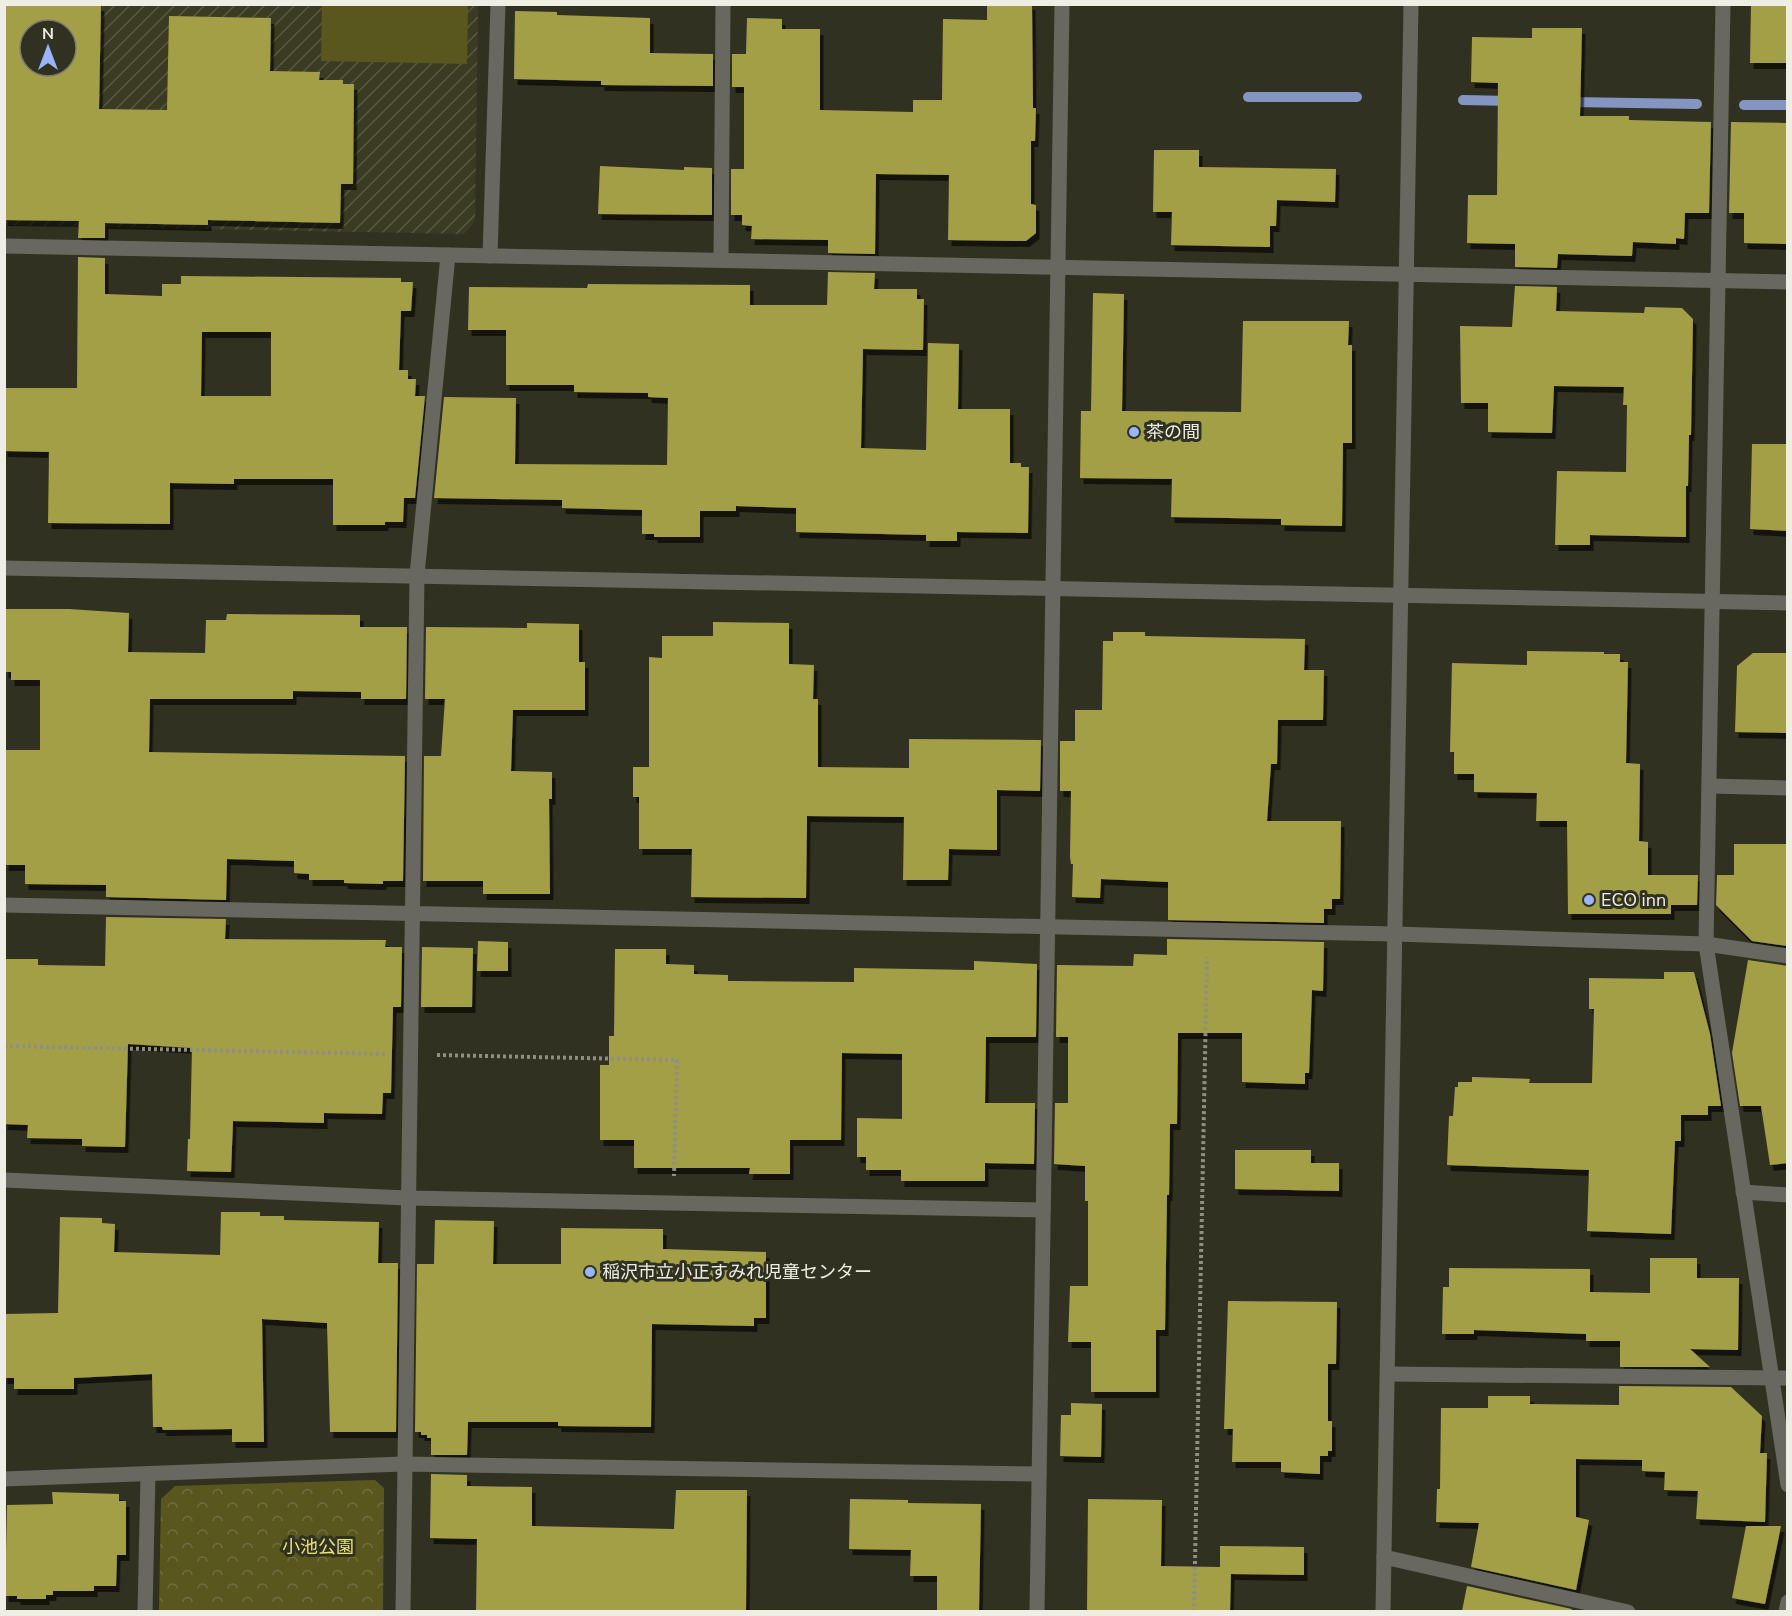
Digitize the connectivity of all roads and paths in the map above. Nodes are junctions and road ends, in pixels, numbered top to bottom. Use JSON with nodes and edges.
{"nodes":[{"id":1,"x":498,"y":4,"type":"edge"},
{"id":2,"x":723,"y":4,"type":"edge"},
{"id":3,"x":1062,"y":4,"type":"edge"},
{"id":4,"x":1411,"y":4,"type":"edge"},
{"id":5,"x":1723,"y":4,"type":"edge"},
{"id":6,"x":4,"y":246,"type":"edge"},
{"id":7,"x":448,"y":255,"type":"junction"},
{"id":8,"x":490,"y":256,"type":"junction"},
{"id":9,"x":721,"y":260,"type":"junction"},
{"id":10,"x":1058,"y":267,"type":"junction"},
{"id":11,"x":1406,"y":274,"type":"junction"},
{"id":12,"x":1718,"y":282,"type":"junction"},
{"id":13,"x":1788,"y":282,"type":"edge"},
{"id":14,"x":4,"y":568,"type":"edge"},
{"id":15,"x":417,"y":575,"type":"junction"},
{"id":16,"x":1053,"y":588,"type":"junction"},
{"id":17,"x":1401,"y":595,"type":"junction"},
{"id":18,"x":1712,"y":601,"type":"junction"},
{"id":19,"x":1788,"y":603,"type":"edge"},
{"id":20,"x":1709,"y":786,"type":"junction"},
{"id":21,"x":1788,"y":788,"type":"edge"},
{"id":22,"x":4,"y":905,"type":"edge"},
{"id":23,"x":412,"y":914,"type":"junction"},
{"id":24,"x":1048,"y":926,"type":"junction"},
{"id":25,"x":1208,"y":930,"type":"junction"},
{"id":26,"x":1395,"y":934,"type":"junction"},
{"id":27,"x":1706,"y":944,"type":"junction"},
{"id":28,"x":1788,"y":956,"type":"edge"},
{"id":29,"x":4,"y":1180,"type":"edge"},
{"id":30,"x":1743,"y":1192,"type":"junction"},
{"id":31,"x":1788,"y":1195,"type":"edge"},
{"id":32,"x":407,"y":1198,"type":"junction"},
{"id":33,"x":1043,"y":1210,"type":"junction"},
{"id":34,"x":1388,"y":1374,"type":"junction"},
{"id":35,"x":1770,"y":1377,"type":"junction"},
{"id":36,"x":1788,"y":1378,"type":"edge"},
{"id":37,"x":403,"y":1464,"type":"junction"},
{"id":38,"x":148,"y":1474,"type":"junction"},
{"id":39,"x":1039,"y":1474,"type":"junction"},
{"id":40,"x":1787,"y":1475,"type":"edge"},
{"id":41,"x":4,"y":1479,"type":"edge"},
{"id":42,"x":1384,"y":1557,"type":"junction"},
{"id":43,"x":1788,"y":1602,"type":"edge"},
{"id":44,"x":144,"y":1611,"type":"edge"},
{"id":45,"x":403,"y":1611,"type":"edge"},
{"id":46,"x":1037,"y":1611,"type":"edge"},
{"id":47,"x":1194,"y":1611,"type":"edge"},
{"id":48,"x":1383,"y":1611,"type":"edge"},
{"id":49,"x":1628,"y":1611,"type":"edge"},
{"id":50,"x":1786,"y":1611,"type":"edge"}],
"edges":[{"from":1,"to":8,"type":"street"},
{"from":2,"to":9,"type":"street"},
{"from":3,"to":10,"type":"street"},
{"from":4,"to":11,"type":"street"},
{"from":5,"to":12,"type":"street"},
{"from":6,"to":7,"type":"street"},
{"from":7,"to":8,"type":"street"},
{"from":7,"to":15,"type":"street"},
{"from":8,"to":9,"type":"street"},
{"from":9,"to":10,"type":"street"},
{"from":10,"to":11,"type":"street"},
{"from":10,"to":16,"type":"street"},
{"from":11,"to":12,"type":"street"},
{"from":11,"to":17,"type":"street"},
{"from":12,"to":13,"type":"street"},
{"from":12,"to":18,"type":"street"},
{"from":14,"to":15,"type":"street"},
{"from":15,"to":16,"type":"street"},
{"from":15,"to":23,"type":"street"},
{"from":16,"to":17,"type":"street"},
{"from":16,"to":24,"type":"street"},
{"from":17,"to":18,"type":"street"},
{"from":17,"to":26,"type":"street"},
{"from":18,"to":19,"type":"street"},
{"from":18,"to":20,"type":"street"},
{"from":20,"to":21,"type":"street"},
{"from":20,"to":27,"type":"street"},
{"from":22,"to":23,"type":"street"},
{"from":23,"to":24,"type":"street"},
{"from":23,"to":32,"type":"street"},
{"from":24,"to":25,"type":"street"},
{"from":24,"to":33,"type":"street"},
{"from":25,"to":26,"type":"street"},
{"from":25,"to":47,"type":"path"},
{"from":26,"to":27,"type":"street"},
{"from":26,"to":34,"type":"street"},
{"from":27,"to":28,"type":"street"},
{"from":27,"to":30,"type":"street"},
{"from":29,"to":32,"type":"street"},
{"from":30,"to":31,"type":"street"},
{"from":30,"to":35,"type":"street"},
{"from":32,"to":33,"type":"street"},
{"from":32,"to":37,"type":"street"},
{"from":33,"to":39,"type":"street"},
{"from":34,"to":35,"type":"street"},
{"from":34,"to":42,"type":"street"},
{"from":35,"to":36,"type":"street"},
{"from":35,"to":40,"type":"street"},
{"from":37,"to":38,"type":"street"},
{"from":37,"to":39,"type":"street"},
{"from":37,"to":45,"type":"street"},
{"from":38,"to":41,"type":"street"},
{"from":38,"to":44,"type":"street"},
{"from":39,"to":46,"type":"street"},
{"from":42,"to":48,"type":"street"},
{"from":42,"to":49,"type":"street"},
{"from":43,"to":50,"type":"street"}]}
